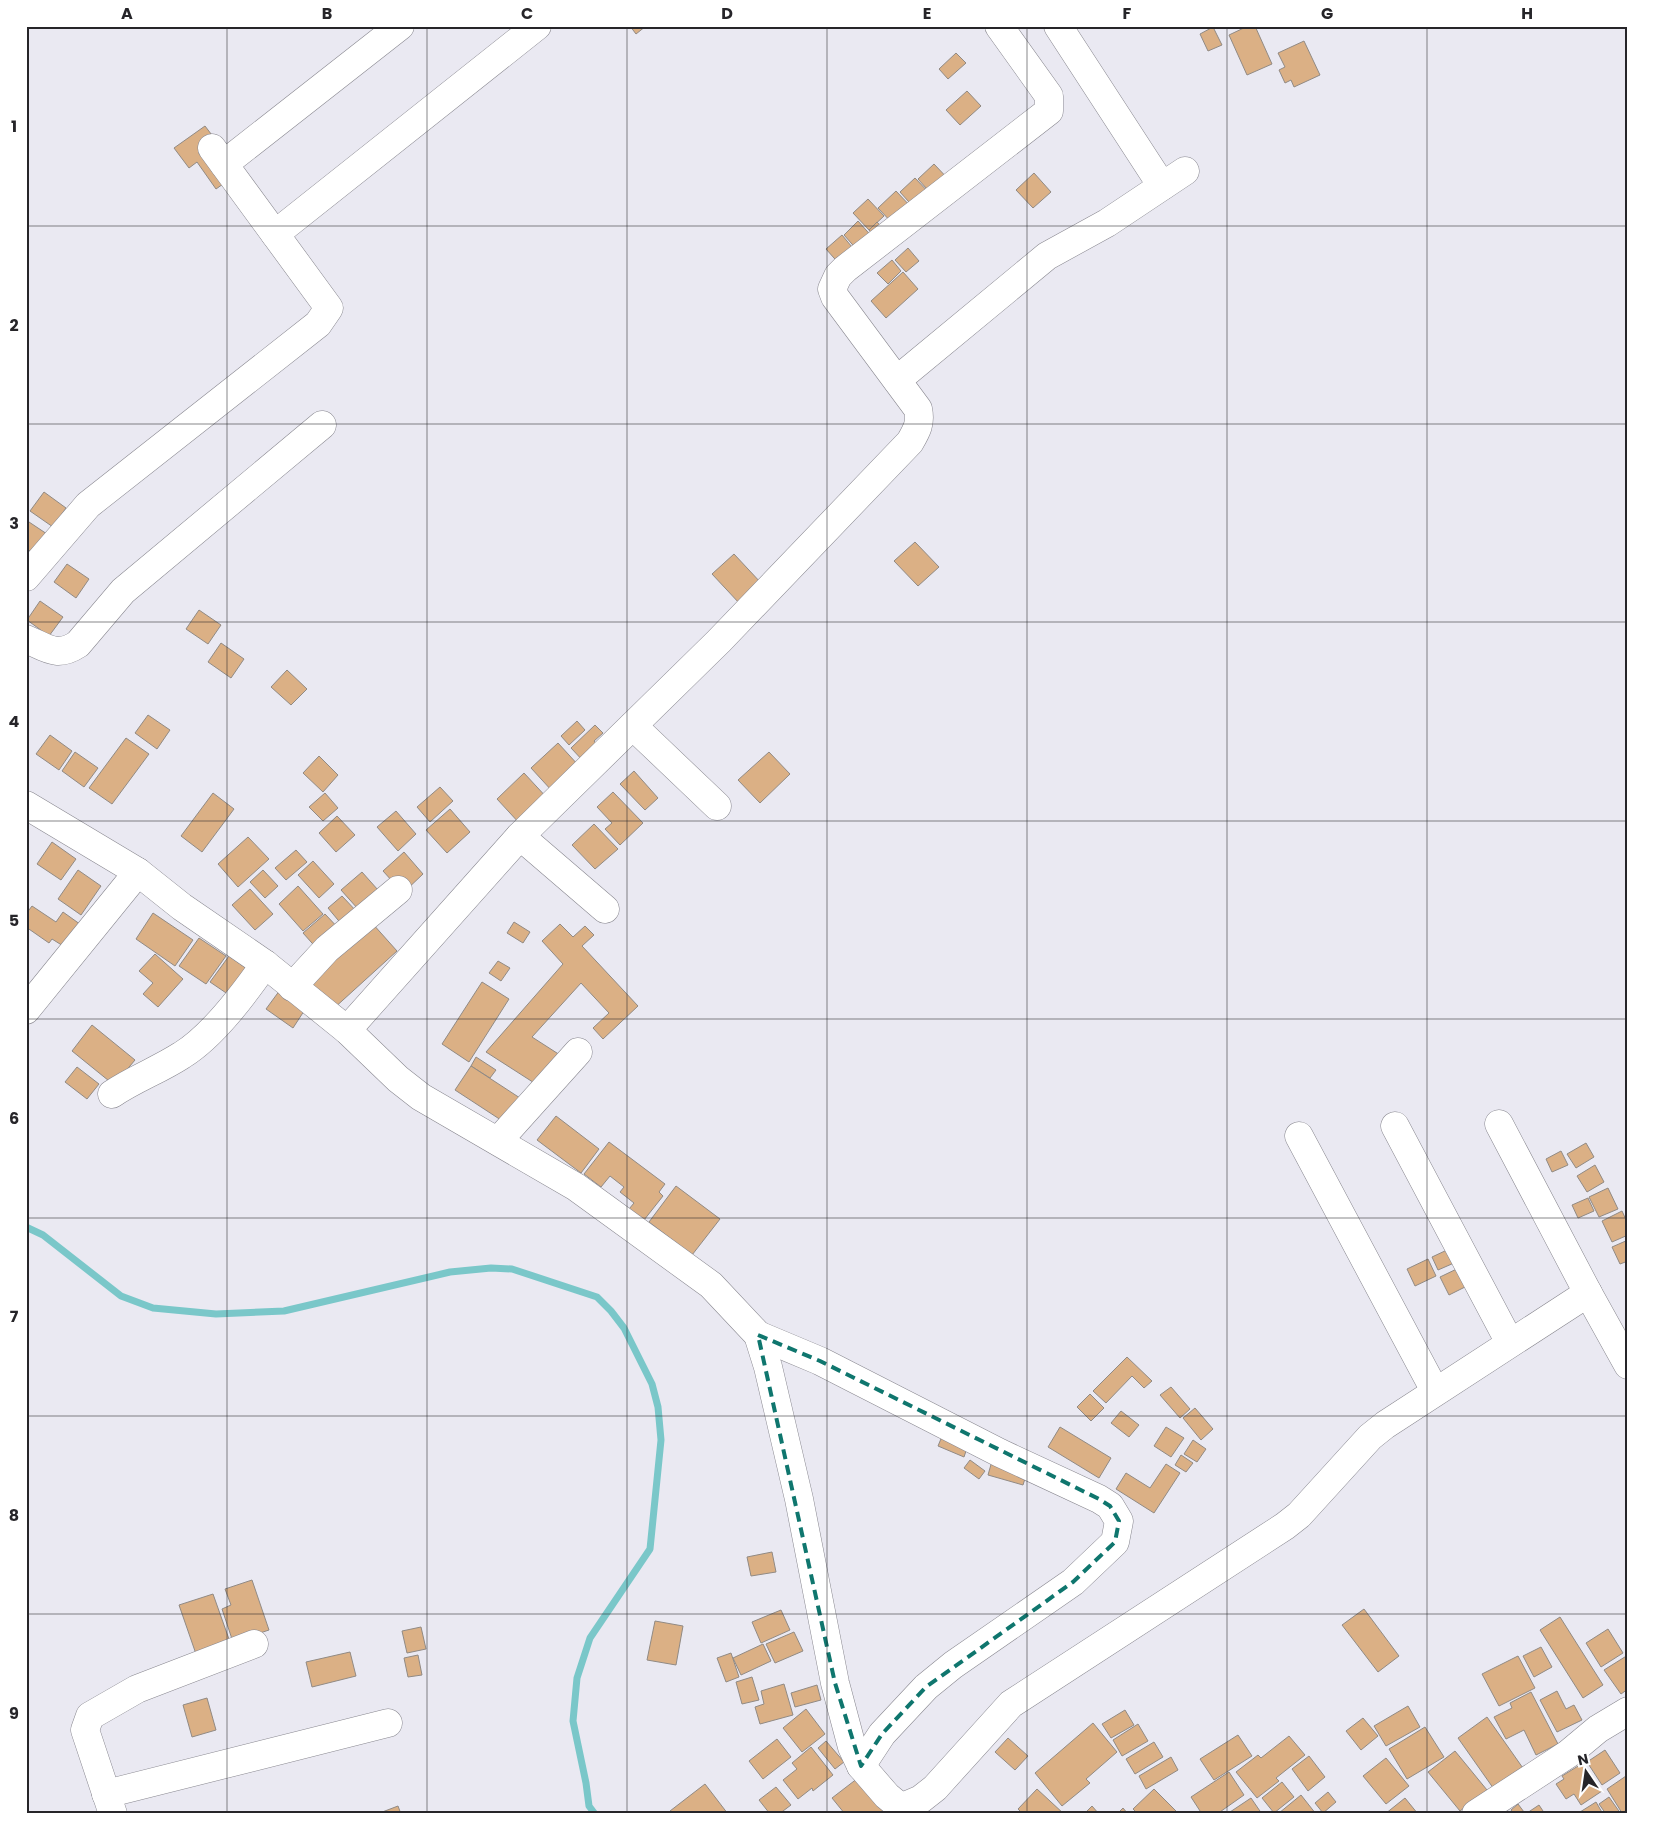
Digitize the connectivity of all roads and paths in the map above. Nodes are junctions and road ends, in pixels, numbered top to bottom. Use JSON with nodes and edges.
{"nodes":[{"id":1,"x":400,"y":26,"type":"edge"},
{"id":2,"x":537,"y":26,"type":"edge"},
{"id":3,"x":1000,"y":26,"type":"edge"},
{"id":4,"x":1058,"y":26,"type":"edge"},
{"id":5,"x":1185,"y":170,"type":"dead end"},
{"id":6,"x":1162,"y":186,"type":"junction"},
{"id":7,"x":275,"y":234,"type":"junction"},
{"id":8,"x":896,"y":380,"type":"junction"},
{"id":9,"x":322,"y":425,"type":"dead end"},
{"id":10,"x":26,"y":577,"type":"edge"},
{"id":11,"x":26,"y":639,"type":"edge"},
{"id":12,"x":633,"y":726,"type":"junction"},
{"id":13,"x":26,"y":805,"type":"edge"},
{"id":14,"x":717,"y":806,"type":"dead end"},
{"id":15,"x":520,"y":836,"type":"junction"},
{"id":16,"x":138,"y":872,"type":"junction"},
{"id":17,"x":398,"y":890,"type":"dead end"},
{"id":18,"x":605,"y":909,"type":"dead end"},
{"id":19,"x":265,"y":964,"type":"junction"},
{"id":20,"x":35,"y":981,"type":"edge"},
{"id":21,"x":292,"y":987,"type":"junction"},
{"id":22,"x":26,"y":1010,"type":"edge"},
{"id":23,"x":347,"y":1030,"type":"junction"},
{"id":24,"x":578,"y":1052,"type":"dead end"},
{"id":25,"x":112,"y":1094,"type":"dead end"},
{"id":26,"x":1499,"y":1124,"type":"dead end"},
{"id":27,"x":1395,"y":1126,"type":"dead end"},
{"id":28,"x":1299,"y":1136,"type":"dead end"},
{"id":29,"x":498,"y":1142,"type":"junction"},
{"id":30,"x":1588,"y":1293,"type":"junction"},
{"id":31,"x":758,"y":1335,"type":"junction"},
{"id":32,"x":1510,"y":1342,"type":"junction"},
{"id":33,"x":1628,"y":1365,"type":"edge"},
{"id":34,"x":1435,"y":1391,"type":"junction"},
{"id":35,"x":254,"y":1644,"type":"dead end"},
{"id":36,"x":1628,"y":1711,"type":"edge"},
{"id":37,"x":388,"y":1723,"type":"dead end"},
{"id":38,"x":861,"y":1766,"type":"junction"},
{"id":39,"x":110,"y":1804,"type":"edge"},
{"id":40,"x":906,"y":1812,"type":"edge"},
{"id":41,"x":1476,"y":1814,"type":"edge"}],
"edges":[{"from":1,"to":7,"type":"street"},
{"from":2,"to":7,"type":"street"},
{"from":3,"to":8,"type":"street"},
{"from":4,"to":6,"type":"street"},
{"from":5,"to":6,"type":"street"},
{"from":6,"to":8,"type":"street"},
{"from":7,"to":10,"type":"street"},
{"from":8,"to":12,"type":"street"},
{"from":9,"to":11,"type":"street"},
{"from":12,"to":14,"type":"street"},
{"from":12,"to":15,"type":"street"},
{"from":13,"to":16,"type":"street"},
{"from":15,"to":18,"type":"street"},
{"from":15,"to":23,"type":"street"},
{"from":16,"to":19,"type":"street"},
{"from":16,"to":20,"type":"street"},
{"from":17,"to":21,"type":"street"},
{"from":19,"to":21,"type":"street"},
{"from":19,"to":25,"type":"street"},
{"from":20,"to":22,"type":"street"},
{"from":21,"to":23,"type":"street"},
{"from":23,"to":29,"type":"street"},
{"from":24,"to":29,"type":"street"},
{"from":26,"to":30,"type":"street"},
{"from":27,"to":32,"type":"street"},
{"from":28,"to":34,"type":"street"},
{"from":29,"to":31,"type":"street"},
{"from":30,"to":32,"type":"street"},
{"from":30,"to":33,"type":"street"},
{"from":31,"to":38,"type":"street"},
{"from":31,"to":38,"type":"street"},
{"from":32,"to":34,"type":"street"},
{"from":34,"to":40,"type":"street"},
{"from":35,"to":39,"type":"street"},
{"from":36,"to":41,"type":"street"},
{"from":37,"to":39,"type":"street"},
{"from":38,"to":40,"type":"street"}]}
